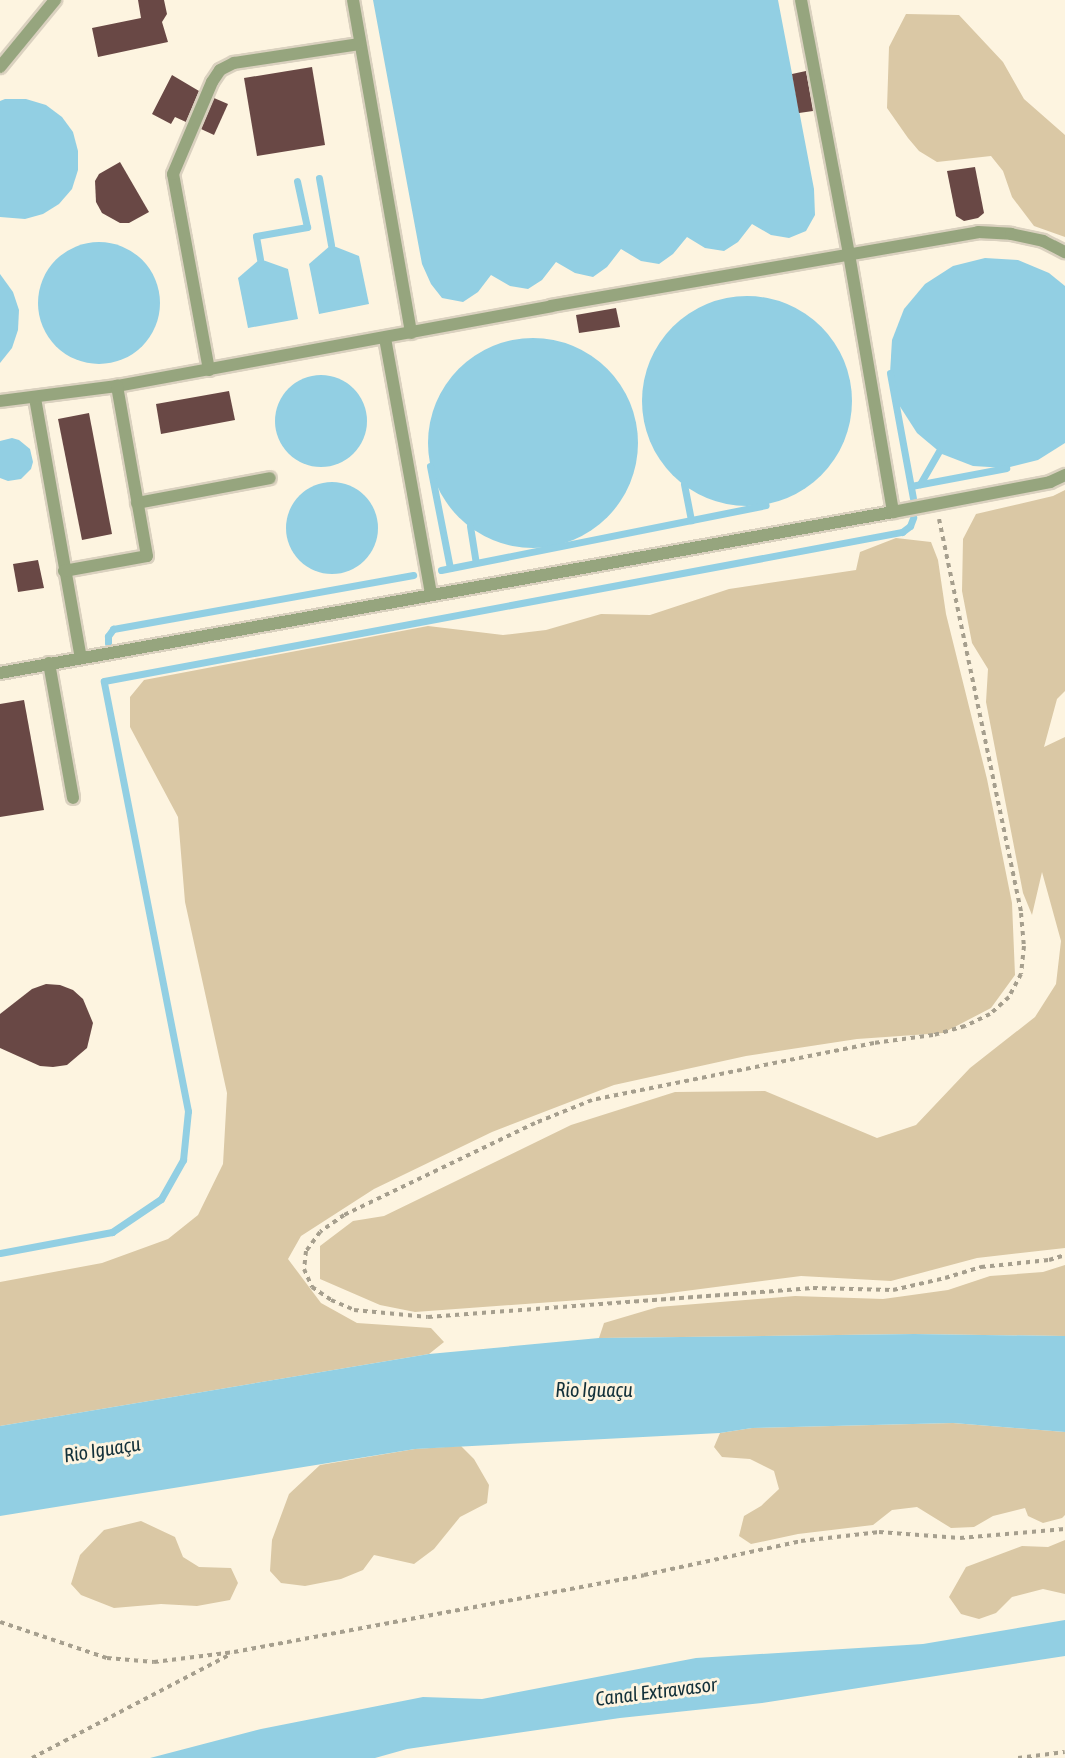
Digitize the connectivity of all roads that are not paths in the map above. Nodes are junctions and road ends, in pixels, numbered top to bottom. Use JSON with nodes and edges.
{"nodes":[{"id":1,"x":55,"y":0,"type":"edge"},
{"id":2,"x":353,"y":0,"type":"edge"},
{"id":3,"x":801,"y":0,"type":"edge"},
{"id":4,"x":359,"y":44,"type":"junction"},
{"id":5,"x":0,"y":67,"type":"edge"},
{"id":6,"x":1065,"y":252,"type":"edge"},
{"id":7,"x":849,"y":255,"type":"junction"},
{"id":8,"x":411,"y":333,"type":"junction"},
{"id":9,"x":385,"y":338,"type":"junction"},
{"id":10,"x":209,"y":370,"type":"junction"},
{"id":11,"x":117,"y":386,"type":"junction"},
{"id":12,"x":35,"y":398,"type":"junction"},
{"id":13,"x":0,"y":401,"type":"edge"},
{"id":14,"x":1065,"y":475,"type":"edge"},
{"id":15,"x":270,"y":478,"type":"dead end"},
{"id":16,"x":137,"y":503,"type":"junction"},
{"id":17,"x":893,"y":512,"type":"junction"},
{"id":18,"x":64,"y":571,"type":"junction"},
{"id":19,"x":431,"y":594,"type":"junction"},
{"id":20,"x":81,"y":658,"type":"junction"},
{"id":21,"x":49,"y":663,"type":"junction"},
{"id":22,"x":0,"y":673,"type":"edge"},
{"id":23,"x":73,"y":798,"type":"dead end"}],
"edges":[{"from":1,"to":5,"type":"lane"},
{"from":2,"to":4,"type":"lane"},
{"from":3,"to":7,"type":"lane"},
{"from":4,"to":8,"type":"lane"},
{"from":4,"to":10,"type":"lane"},
{"from":6,"to":7,"type":"lane"},
{"from":7,"to":8,"type":"lane"},
{"from":7,"to":17,"type":"lane"},
{"from":8,"to":9,"type":"lane"},
{"from":9,"to":10,"type":"lane"},
{"from":9,"to":19,"type":"lane"},
{"from":10,"to":11,"type":"lane"},
{"from":11,"to":12,"type":"lane"},
{"from":11,"to":16,"type":"lane"},
{"from":12,"to":13,"type":"lane"},
{"from":12,"to":18,"type":"lane"},
{"from":14,"to":17,"type":"lane"},
{"from":15,"to":16,"type":"lane"},
{"from":16,"to":18,"type":"lane"},
{"from":17,"to":19,"type":"lane"},
{"from":18,"to":20,"type":"lane"},
{"from":19,"to":20,"type":"lane"},
{"from":20,"to":21,"type":"lane"},
{"from":21,"to":22,"type":"lane"},
{"from":21,"to":23,"type":"lane"}]}
